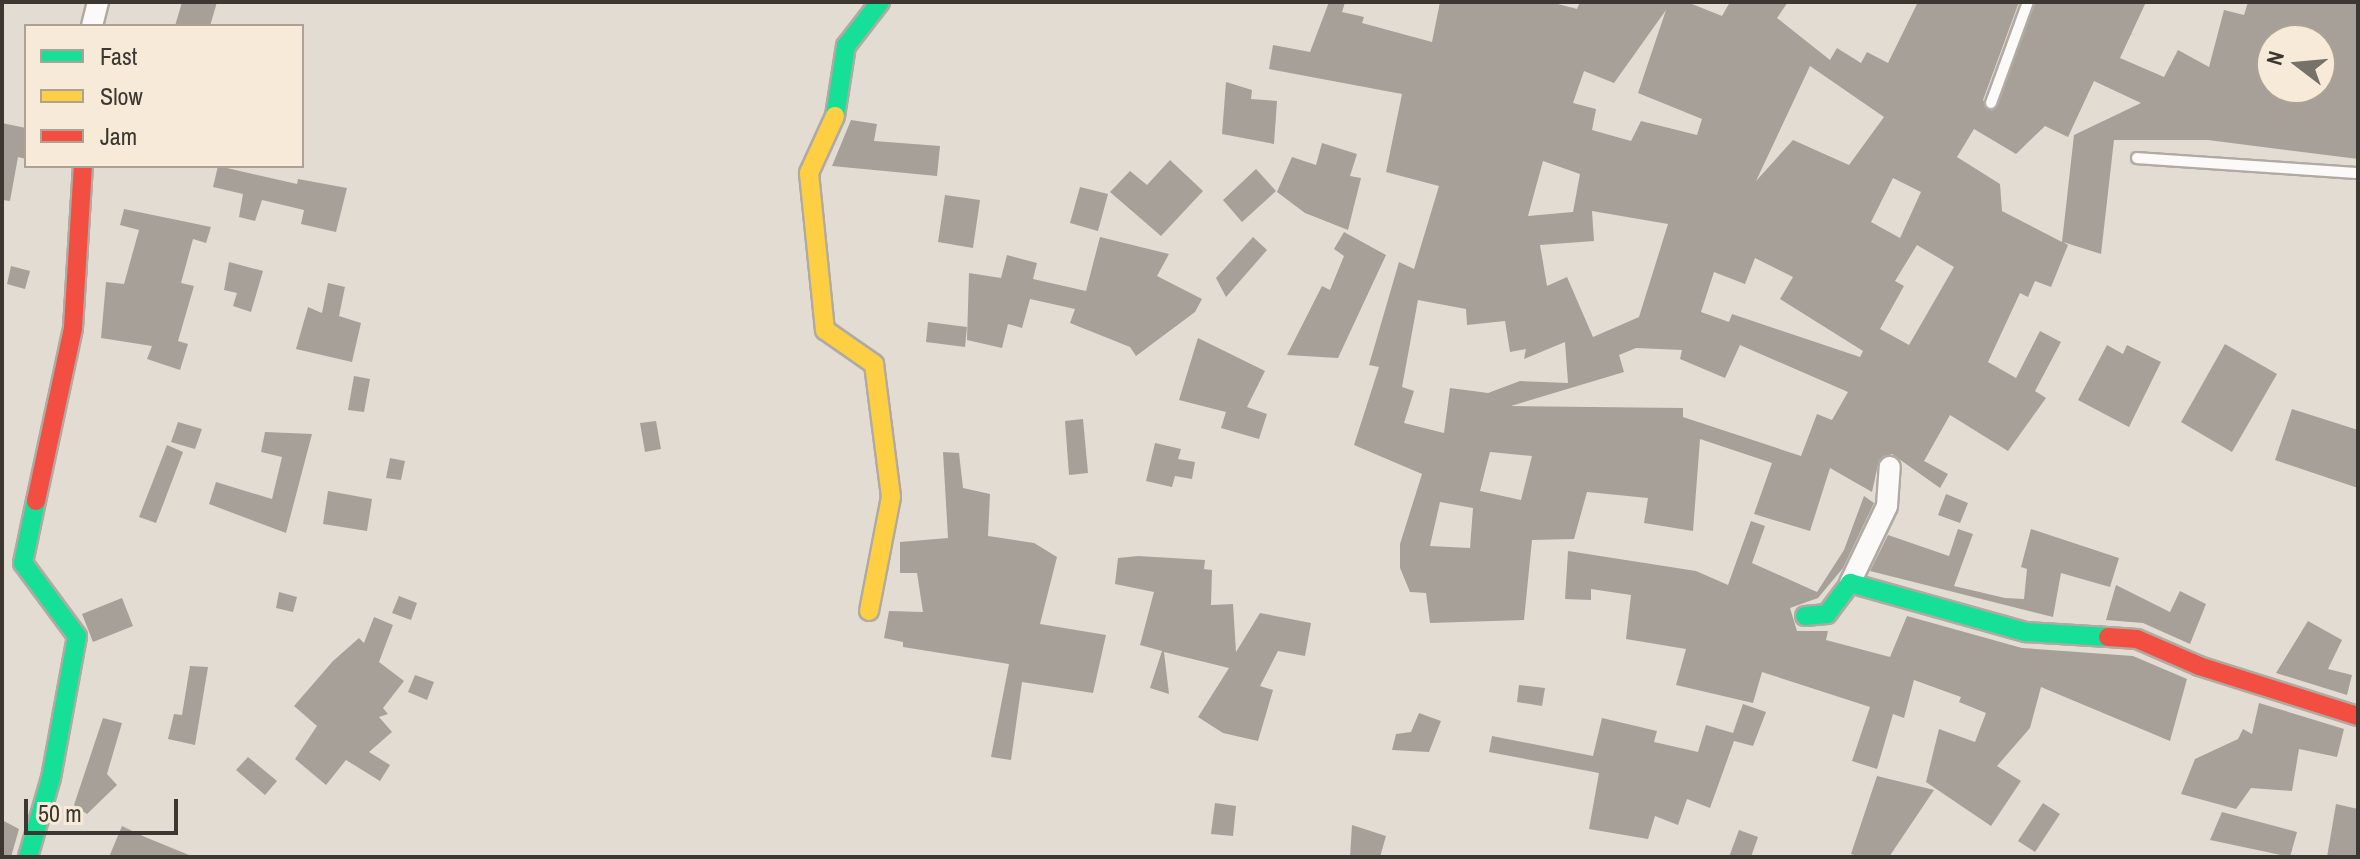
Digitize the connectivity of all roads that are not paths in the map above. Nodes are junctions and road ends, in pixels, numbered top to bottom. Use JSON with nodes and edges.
{"nodes":[{"id":1,"x":98,"y":2,"type":"edge"},
{"id":2,"x":880,"y":2,"type":"edge"},
{"id":3,"x":2028,"y":2,"type":"edge"},
{"id":4,"x":92,"y":24,"type":"edge"},
{"id":5,"x":1991,"y":103,"type":"dead end"},
{"id":6,"x":2137,"y":158,"type":"dead end"},
{"id":7,"x":83,"y":168,"type":"edge"},
{"id":8,"x":2358,"y":173,"type":"edge"},
{"id":9,"x":1890,"y":467,"type":"dead end"},
{"id":10,"x":1850,"y":583,"type":"junction"},
{"id":11,"x":869,"y":611,"type":"dead end"},
{"id":12,"x":1805,"y":616,"type":"dead end"},
{"id":13,"x":2358,"y":716,"type":"edge"},
{"id":14,"x":28,"y":857,"type":"edge"}],
"edges":[{"from":1,"to":4,"type":"street"},
{"from":2,"to":11,"type":"street"},
{"from":3,"to":5,"type":"lane"},
{"from":6,"to":8,"type":"lane"},
{"from":7,"to":14,"type":"street"},
{"from":9,"to":10,"type":"street"},
{"from":10,"to":12,"type":"street"},
{"from":10,"to":13,"type":"street"}]}
